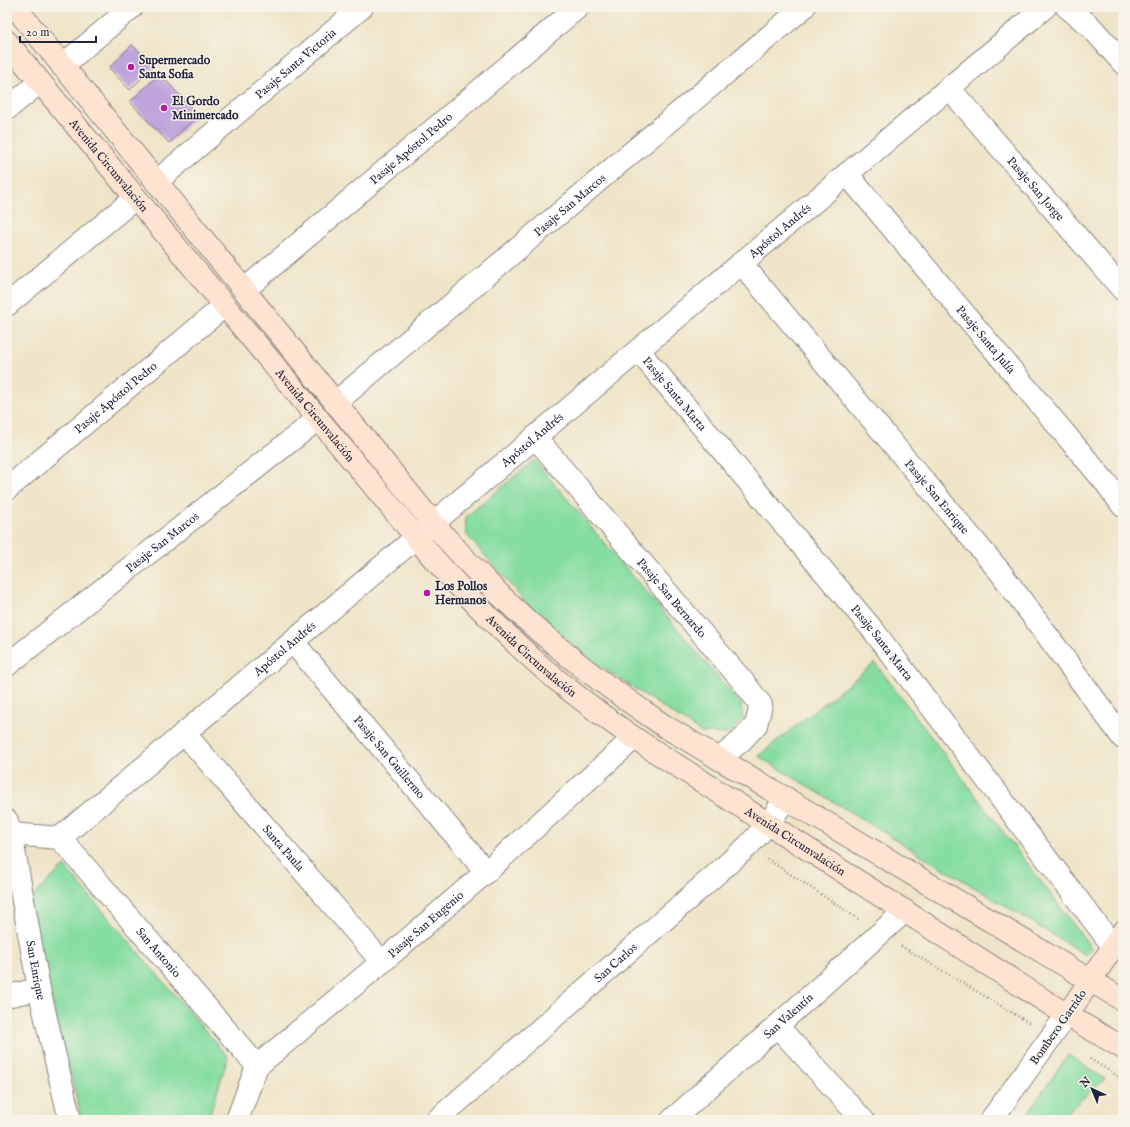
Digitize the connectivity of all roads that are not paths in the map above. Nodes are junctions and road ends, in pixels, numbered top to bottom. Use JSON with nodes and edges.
{"nodes":[{"id":1,"x":15,"y":7,"type":"edge"},
{"id":2,"x":132,"y":7,"type":"edge"},
{"id":3,"x":362,"y":7,"type":"edge"},
{"id":4,"x":578,"y":7,"type":"edge"},
{"id":5,"x":804,"y":7,"type":"edge"},
{"id":6,"x":1044,"y":7,"type":"edge"},
{"id":7,"x":1067,"y":7,"type":"edge"},
{"id":8,"x":7,"y":42,"type":"edge"},
{"id":9,"x":1123,"y":63,"type":"edge"},
{"id":10,"x":62,"y":66,"type":"junction"},
{"id":11,"x":40,"y":82,"type":"junction"},
{"id":12,"x":949,"y":88,"type":"junction"},
{"id":13,"x":7,"y":109,"type":"edge"},
{"id":14,"x":847,"y":174,"type":"junction"},
{"id":15,"x":156,"y":182,"type":"junction"},
{"id":16,"x":135,"y":198,"type":"junction"},
{"id":17,"x":741,"y":263,"type":"junction"},
{"id":18,"x":244,"y":290,"type":"junction"},
{"id":19,"x":1123,"y":290,"type":"edge"},
{"id":20,"x":7,"y":305,"type":"edge"},
{"id":21,"x":224,"y":306,"type":"junction"},
{"id":22,"x":638,"y":350,"type":"junction"},
{"id":23,"x":335,"y":403,"type":"junction"},
{"id":24,"x":318,"y":419,"type":"junction"},
{"id":25,"x":535,"y":437,"type":"junction"},
{"id":26,"x":7,"y":489,"type":"edge"},
{"id":27,"x":1123,"y":506,"type":"edge"},
{"id":28,"x":433,"y":523,"type":"junction"},
{"id":29,"x":416,"y":538,"type":"junction"},
{"id":30,"x":293,"y":642,"type":"junction"},
{"id":31,"x":7,"y":665,"type":"edge"},
{"id":32,"x":184,"y":733,"type":"junction"},
{"id":33,"x":634,"y":738,"type":"junction"},
{"id":34,"x":1123,"y":738,"type":"edge"},
{"id":35,"x":719,"y":759,"type":"junction"},
{"id":36,"x":786,"y":798,"type":"junction"},
{"id":37,"x":769,"y":823,"type":"junction"},
{"id":38,"x":8,"y":830,"type":"edge"},
{"id":39,"x":60,"y":838,"type":"junction"},
{"id":40,"x":486,"y":872,"type":"junction"},
{"id":41,"x":905,"y":911,"type":"junction"},
{"id":42,"x":1118,"y":939,"type":"edge"},
{"id":43,"x":382,"y":962,"type":"junction"},
{"id":44,"x":1091,"y":979,"type":"junction"},
{"id":45,"x":39,"y":989,"type":"junction"},
{"id":46,"x":7,"y":996,"type":"edge"},
{"id":47,"x":1123,"y":1000,"type":"edge"},
{"id":48,"x":1067,"y":1014,"type":"junction"},
{"id":49,"x":777,"y":1026,"type":"junction"},
{"id":50,"x":1123,"y":1048,"type":"edge"},
{"id":51,"x":257,"y":1066,"type":"junction"},
{"id":52,"x":70,"y":1120,"type":"edge"},
{"id":53,"x":237,"y":1120,"type":"edge"},
{"id":54,"x":437,"y":1120,"type":"edge"},
{"id":55,"x":672,"y":1120,"type":"edge"},
{"id":56,"x":863,"y":1120,"type":"edge"},
{"id":57,"x":991,"y":1120,"type":"edge"}],
"edges":[{"from":1,"to":10,"type":"street","name":"Avenida Circunvalación"},
{"from":2,"to":10,"type":"street"},
{"from":3,"to":15,"type":"street","name":"Pasaje Santa Victoria"},
{"from":4,"to":18,"type":"street","name":"Pasaje Apóstol Pedro"},
{"from":5,"to":23,"type":"street","name":"Pasaje San Marcos"},
{"from":6,"to":12,"type":"street","name":"Apóstol Andrés"},
{"from":7,"to":9,"type":"street"},
{"from":8,"to":11,"type":"street","name":"Avenida Circunvalación"},
{"from":10,"to":15,"type":"street","name":"Avenida Circunvalación"},
{"from":11,"to":13,"type":"street"},
{"from":11,"to":16,"type":"street","name":"Avenida Circunvalación"},
{"from":12,"to":14,"type":"street","name":"Apóstol Andrés"},
{"from":12,"to":19,"type":"street","name":"Pasaje San Jorge"},
{"from":14,"to":17,"type":"street","name":"Apóstol Andrés"},
{"from":14,"to":27,"type":"street","name":"Pasaje Santa Julía"},
{"from":15,"to":18,"type":"street","name":"Avenida Circunvalación"},
{"from":16,"to":20,"type":"street"},
{"from":16,"to":21,"type":"street","name":"Avenida Circunvalación"},
{"from":17,"to":22,"type":"street","name":"Apóstol Andrés"},
{"from":17,"to":34,"type":"street","name":"Pasaje San Enrique"},
{"from":18,"to":23,"type":"street","name":"Avenida Circunvalación"},
{"from":21,"to":24,"type":"street","name":"Avenida Circunvalación"},
{"from":21,"to":26,"type":"street","name":"Pasaje Apóstol Pedro"},
{"from":22,"to":25,"type":"street","name":"Apóstol Andrés"},
{"from":22,"to":42,"type":"street","name":"Pasaje Santa Marta"},
{"from":23,"to":28,"type":"street","name":"Avenida Circunvalación"},
{"from":24,"to":29,"type":"street","name":"Avenida Circunvalación"},
{"from":24,"to":31,"type":"street","name":"Pasaje San Marcos"},
{"from":25,"to":28,"type":"street","name":"Apóstol Andrés"},
{"from":25,"to":35,"type":"street","name":"Pasaje San Bernardo"},
{"from":28,"to":29,"type":"street","name":"Apóstol Andrés"},
{"from":28,"to":35,"type":"street","name":"Avenida Circunvalación"},
{"from":29,"to":30,"type":"street","name":"Apóstol Andrés"},
{"from":29,"to":33,"type":"street","name":"Avenida Circunvalación"},
{"from":30,"to":32,"type":"street","name":"Apóstol Andrés"},
{"from":30,"to":40,"type":"street","name":"Pasaje San Guillermo"},
{"from":32,"to":39,"type":"street","name":"Apóstol Andrés"},
{"from":32,"to":43,"type":"street","name":"Santa Paula"},
{"from":33,"to":37,"type":"street","name":"Avenida Circunvalación"},
{"from":33,"to":40,"type":"street","name":"Pasaje San Eugenio"},
{"from":35,"to":36,"type":"street","name":"Avenida Circunvalación"},
{"from":36,"to":37,"type":"street","name":"San Carlos"},
{"from":36,"to":44,"type":"street","name":"Avenida Circunvalación"},
{"from":37,"to":41,"type":"street","name":"Avenida Circunvalación"},
{"from":37,"to":54,"type":"street","name":"San Carlos"},
{"from":38,"to":39,"type":"street"},
{"from":38,"to":45,"type":"street","name":"San Enrique"},
{"from":39,"to":51,"type":"street","name":"San Antonio"},
{"from":40,"to":43,"type":"street","name":"Pasaje San Eugenio"},
{"from":41,"to":48,"type":"street","name":"Avenida Circunvalación"},
{"from":41,"to":49,"type":"street","name":"San Valentín"},
{"from":42,"to":44,"type":"street","name":"Bombero Garrido"},
{"from":43,"to":51,"type":"street","name":"Pasaje San Eugenio"},
{"from":44,"to":47,"type":"street","name":"Avenida Circunvalación"},
{"from":44,"to":48,"type":"street","name":"Bombero Garrido"},
{"from":45,"to":46,"type":"street"},
{"from":45,"to":52,"type":"street","name":"San Enrique"},
{"from":48,"to":50,"type":"street","name":"Avenida Circunvalación"},
{"from":48,"to":57,"type":"street","name":"Bombero Garrido"},
{"from":49,"to":55,"type":"street","name":"San Valentín"},
{"from":49,"to":56,"type":"street"},
{"from":51,"to":53,"type":"street","name":"Pasaje San Eugenio"}]}
